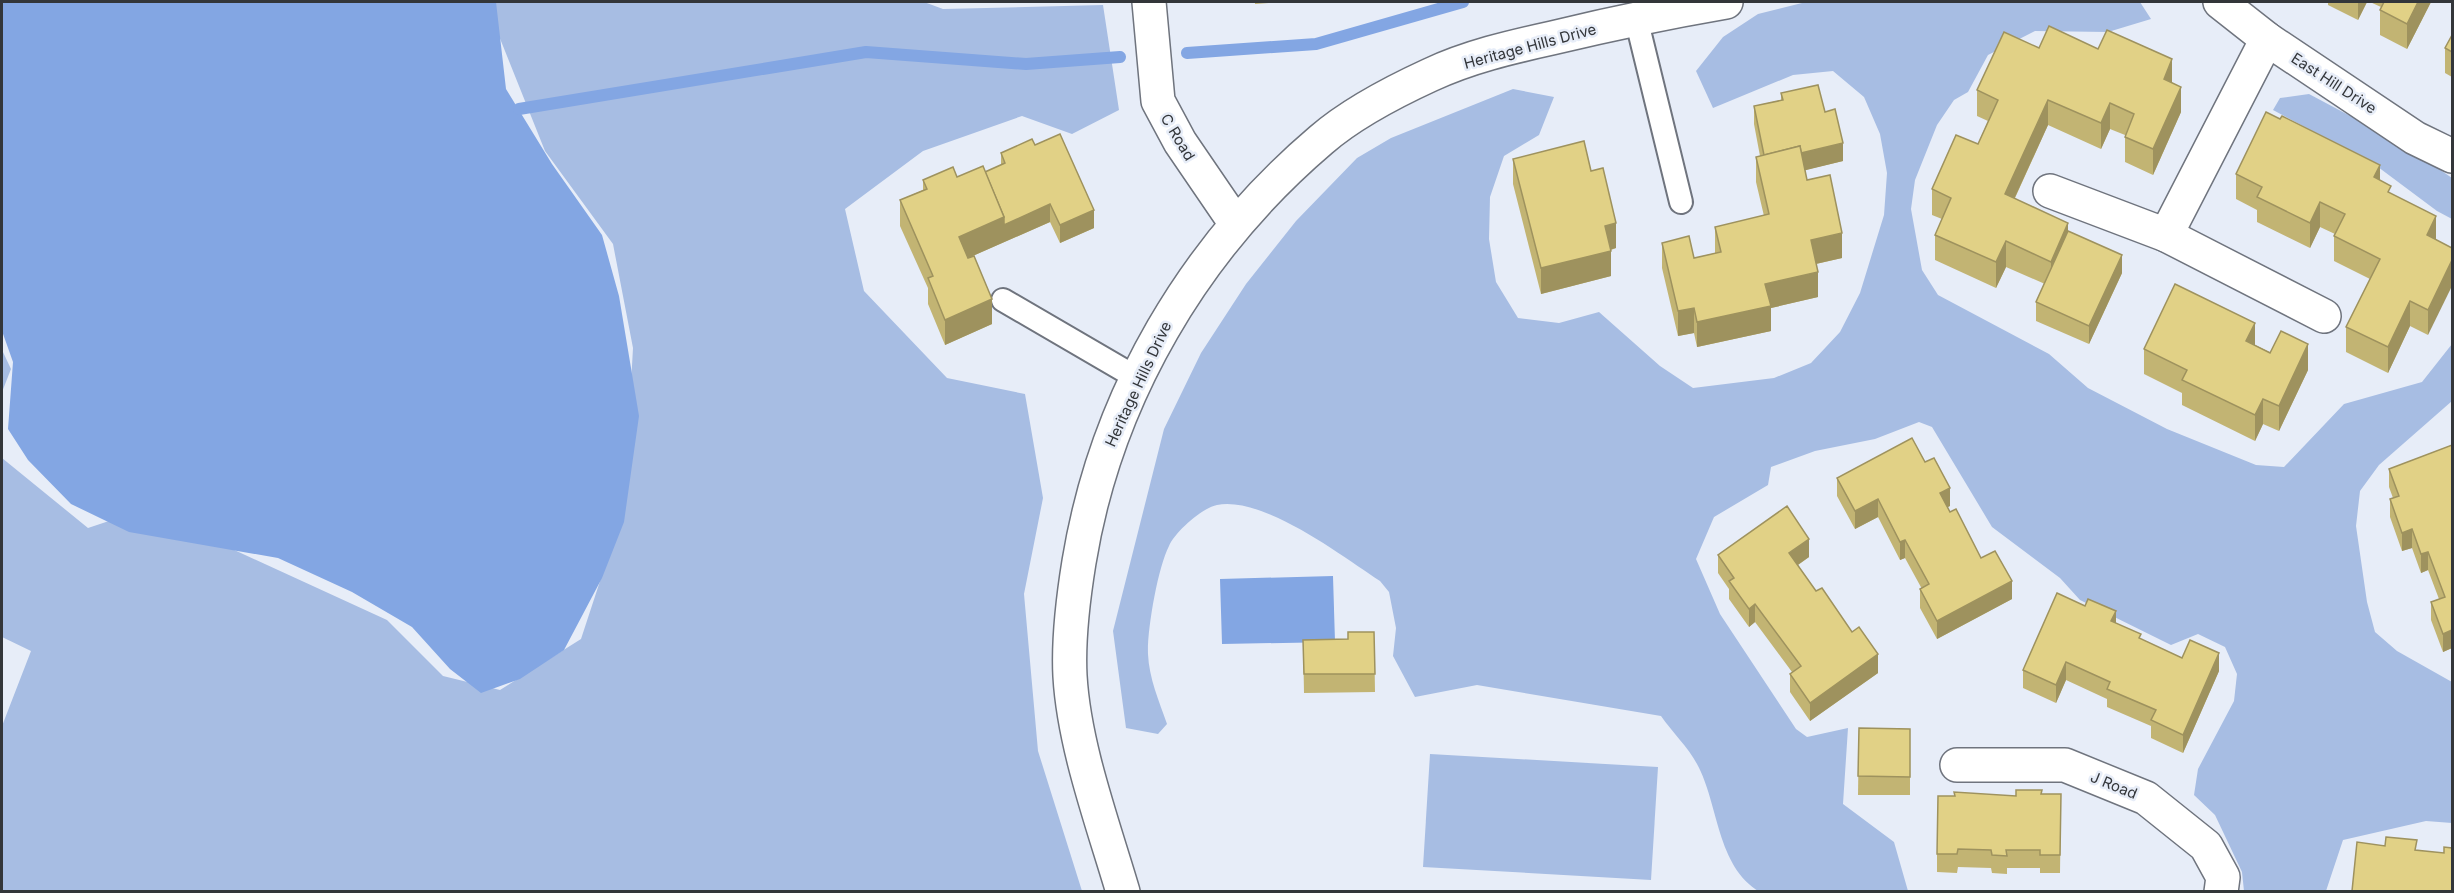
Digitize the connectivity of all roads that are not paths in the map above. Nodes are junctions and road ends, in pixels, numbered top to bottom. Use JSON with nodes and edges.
{"nodes":[{"id":1,"x":1149,"y":2,"type":"edge"},
{"id":2,"x":1726,"y":2,"type":"edge"},
{"id":3,"x":2220,"y":2,"type":"edge"},
{"id":4,"x":1636,"y":18,"type":"junction"},
{"id":5,"x":2267,"y":39,"type":"junction"},
{"id":6,"x":2452,"y":156,"type":"edge"},
{"id":7,"x":2050,"y":191,"type":"dead end"},
{"id":8,"x":1681,"y":202,"type":"dead end"},
{"id":9,"x":1236,"y":224,"type":"junction"},
{"id":10,"x":2166,"y":235,"type":"junction"},
{"id":11,"x":1003,"y":300,"type":"dead end"},
{"id":12,"x":2324,"y":316,"type":"dead end"},
{"id":13,"x":1137,"y":378,"type":"junction"},
{"id":14,"x":1957,"y":765,"type":"dead end"},
{"id":15,"x":1123,"y":891,"type":"edge"},
{"id":16,"x":2221,"y":891,"type":"edge"}],
"edges":[{"from":1,"to":9,"type":"street","name":"C Road"},
{"from":2,"to":4,"type":"street","name":"Heritage Hills Drive"},
{"from":3,"to":5,"type":"street","name":"East Hill Drive"},
{"from":4,"to":8,"type":"lane"},
{"from":4,"to":9,"type":"street","name":"Heritage Hills Drive"},
{"from":5,"to":6,"type":"street","name":"East Hill Drive"},
{"from":5,"to":10,"type":"street"},
{"from":7,"to":10,"type":"street"},
{"from":9,"to":13,"type":"street","name":"Heritage Hills Drive"},
{"from":10,"to":12,"type":"street"},
{"from":11,"to":13,"type":"lane"},
{"from":13,"to":15,"type":"street","name":"Heritage Hills Drive"},
{"from":14,"to":16,"type":"street","name":"J Road"}]}
